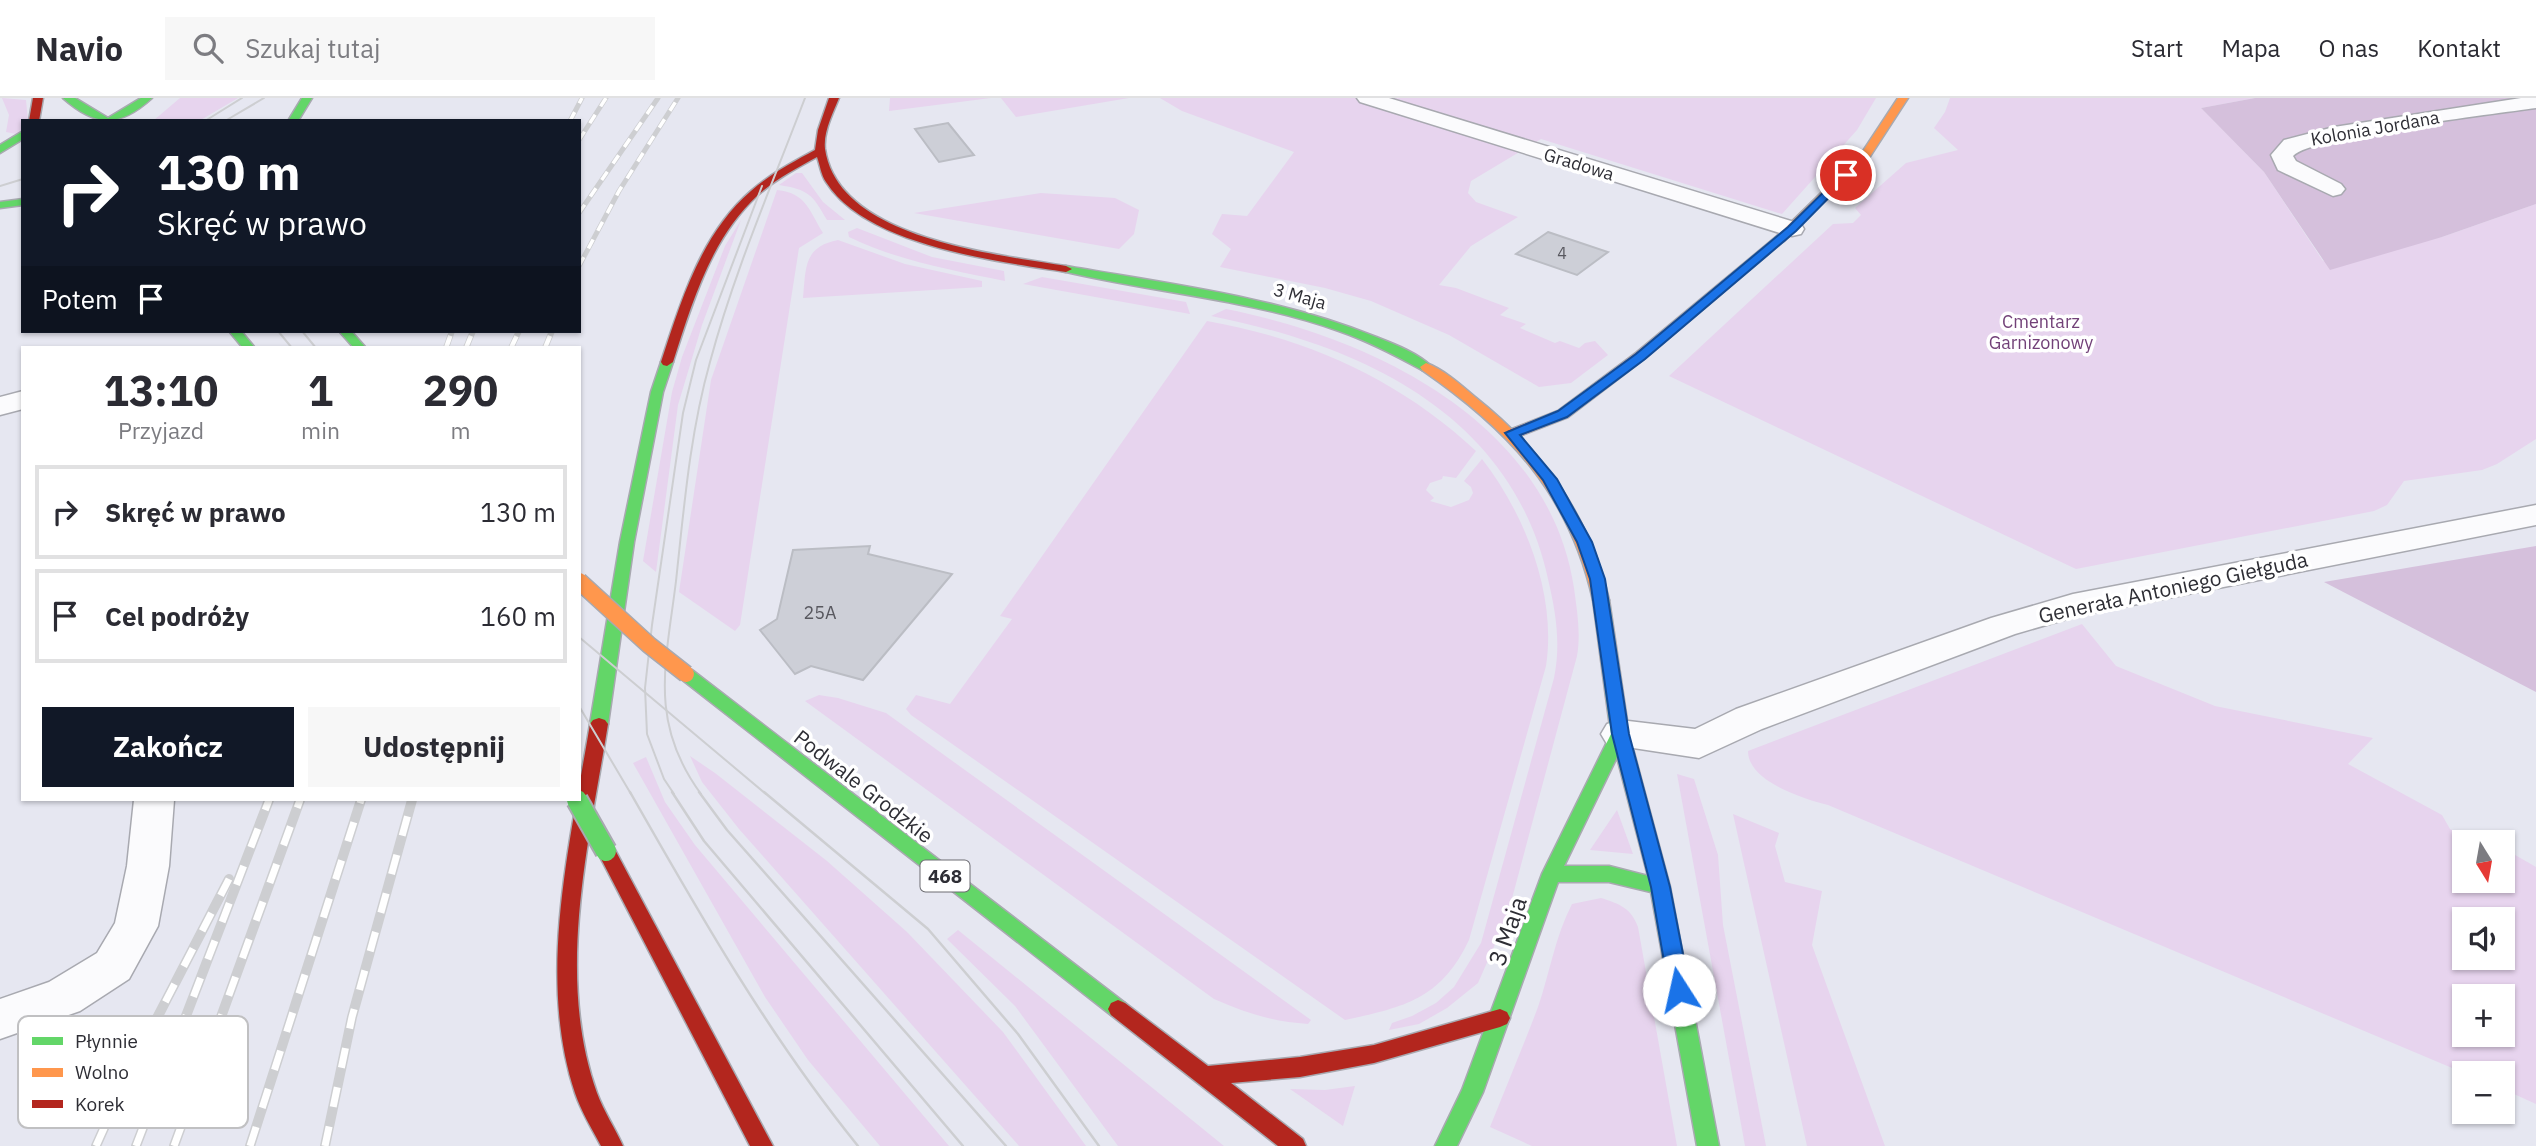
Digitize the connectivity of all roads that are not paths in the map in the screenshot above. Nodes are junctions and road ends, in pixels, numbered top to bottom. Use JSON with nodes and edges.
{"nodes":[{"id":1,"x":38,"y":98,"type":"edge"},
{"id":2,"x":68,"y":98,"type":"edge"},
{"id":3,"x":147,"y":98,"type":"edge"},
{"id":4,"x":307,"y":98,"type":"edge"},
{"id":5,"x":834,"y":98,"type":"edge"},
{"id":6,"x":1367,"y":98,"type":"edge"},
{"id":7,"x":1903,"y":98,"type":"edge"},
{"id":8,"x":2536,"y":102,"type":"edge"},
{"id":9,"x":34,"y":119,"type":"edge"},
{"id":10,"x":103,"y":119,"type":"edge"},
{"id":11,"x":114,"y":119,"type":"edge"},
{"id":12,"x":294,"y":119,"type":"edge"},
{"id":13,"x":21,"y":137,"type":"edge"},
{"id":14,"x":820,"y":151,"type":"junction"},
{"id":15,"x":4,"y":159,"type":"edge"},
{"id":16,"x":2333,"y":189,"type":"dead end"},
{"id":17,"x":21,"y":201,"type":"edge"},
{"id":18,"x":0,"y":205,"type":"edge"},
{"id":19,"x":1792,"y":229,"type":"junction"},
{"id":20,"x":21,"y":400,"type":"edge"},
{"id":21,"x":0,"y":405,"type":"edge"},
{"id":22,"x":1512,"y":433,"type":"junction"},
{"id":23,"x":2536,"y":515,"type":"edge"},
{"id":24,"x":581,"y":583,"type":"edge"},
{"id":25,"x":1620,"y":734,"type":"junction"},
{"id":26,"x":154,"y":801,"type":"edge"},
{"id":27,"x":578,"y":801,"type":"edge"},
{"id":28,"x":1551,"y":874,"type":"junction"},
{"id":29,"x":1660,"y":887,"type":"junction"},
{"id":30,"x":1500,"y":1018,"type":"junction"},
{"id":31,"x":0,"y":1019,"type":"edge"},
{"id":32,"x":1206,"y":1076,"type":"junction"},
{"id":33,"x":612,"y":1146,"type":"edge"},
{"id":34,"x":762,"y":1146,"type":"edge"},
{"id":35,"x":1294,"y":1146,"type":"edge"},
{"id":36,"x":1446,"y":1146,"type":"edge"},
{"id":37,"x":1709,"y":1146,"type":"edge"}],
"edges":[{"from":1,"to":9,"type":"main road"},
{"from":2,"to":10,"type":"main road"},
{"from":3,"to":11,"type":"main road"},
{"from":4,"to":12,"type":"main road"},
{"from":5,"to":14,"type":"main road"},
{"from":6,"to":19,"type":"street","name":"Gradowa"},
{"from":7,"to":19,"type":"main road"},
{"from":8,"to":16,"type":"street","name":"Kolonia Jordana"},
{"from":13,"to":15,"type":"main road"},
{"from":14,"to":22,"type":"main road","name":"3 Maja"},
{"from":14,"to":33,"type":"main road"},
{"from":17,"to":18,"type":"main road"},
{"from":19,"to":22,"type":"main road"},
{"from":20,"to":21,"type":"street"},
{"from":22,"to":25,"type":"main road","name":"3 Maja"},
{"from":23,"to":25,"type":"street","name":"Generała Antoniego Giełguda"},
{"from":24,"to":32,"type":"main road","name":"Podwale Grodzkie","number":"468","bridge":true},
{"from":25,"to":28,"type":"main road","name":"3 Maja"},
{"from":25,"to":29,"type":"main road","name":"3 Maja"},
{"from":26,"to":31,"type":"street"},
{"from":27,"to":34,"type":"main road","bridge":true},
{"from":28,"to":29,"type":"main road"},
{"from":28,"to":30,"type":"main road","name":"3 Maja"},
{"from":29,"to":37,"type":"main road","name":"3 Maja"},
{"from":30,"to":32,"type":"main road"},
{"from":30,"to":36,"type":"main road","name":"3 Maja"},
{"from":32,"to":35,"type":"main road","name":"Podwale Grodzkie","number":"468"}]}
